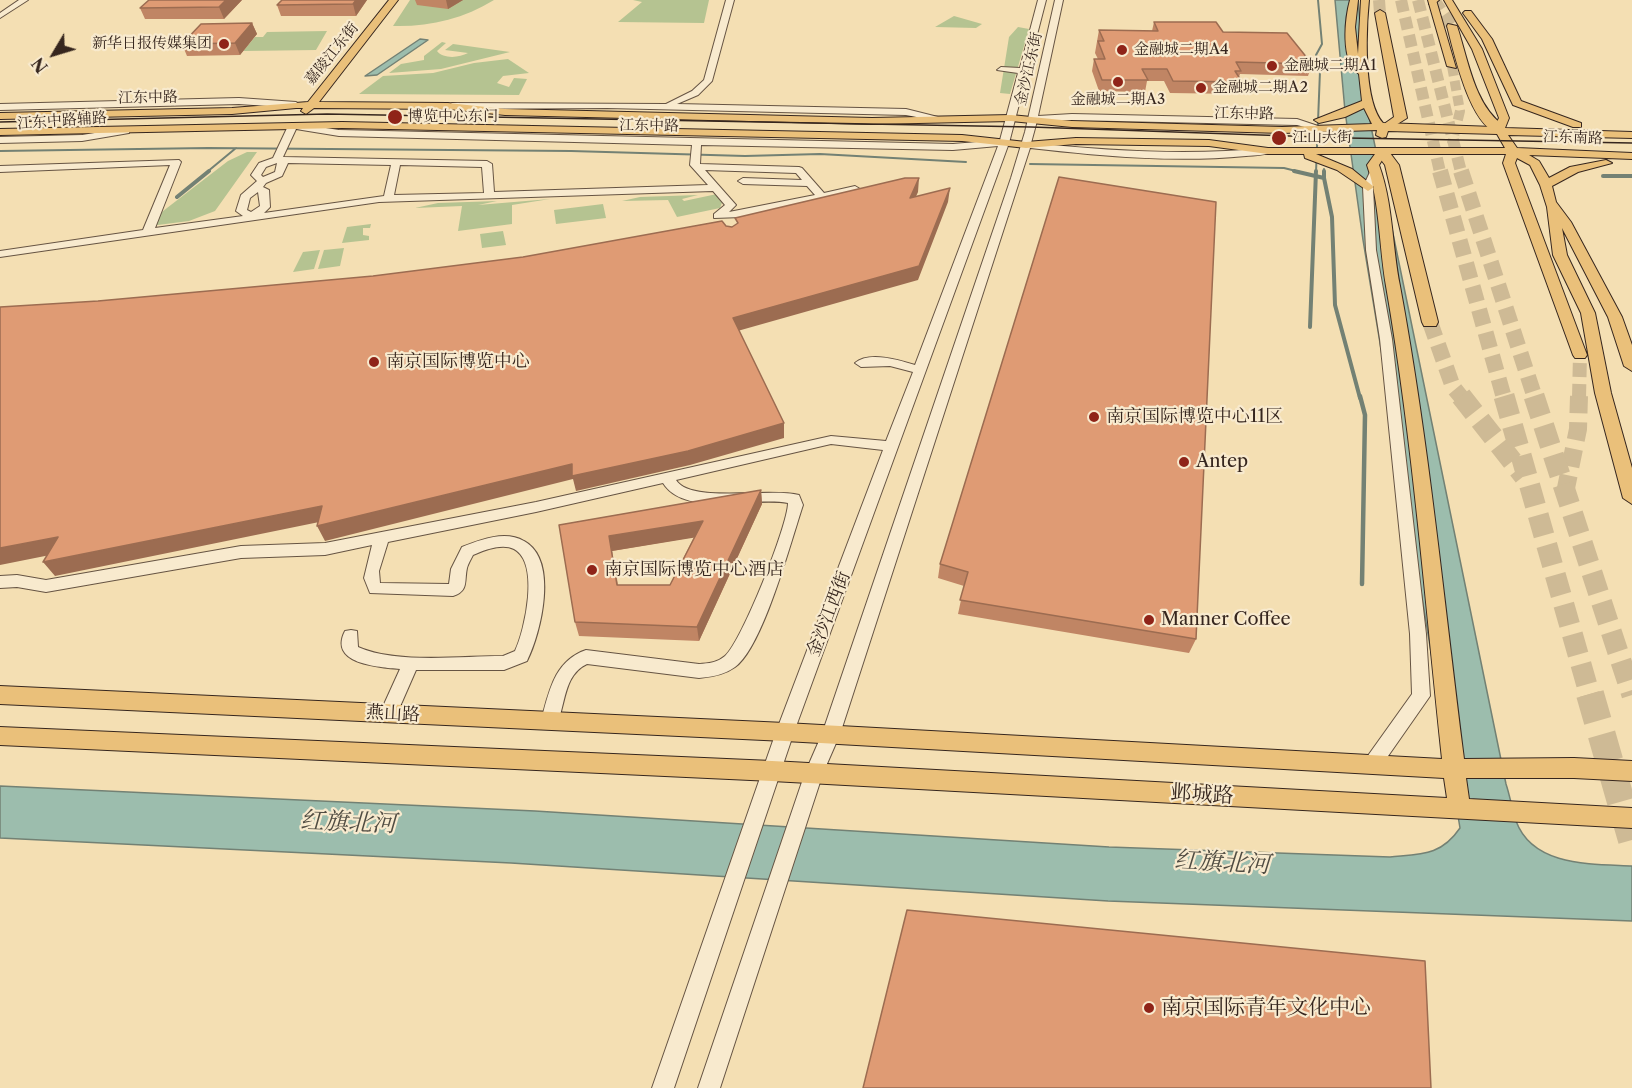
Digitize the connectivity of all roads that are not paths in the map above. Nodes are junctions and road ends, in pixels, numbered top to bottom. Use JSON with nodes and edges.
{"nodes":[{"id":1,"x":24,"y":0,"type":"edge"},
{"id":2,"x":394,"y":0,"type":"edge"},
{"id":3,"x":730,"y":0,"type":"edge"},
{"id":4,"x":1041,"y":0,"type":"edge"},
{"id":5,"x":1059,"y":0,"type":"edge"},
{"id":6,"x":1354,"y":0,"type":"edge"},
{"id":7,"x":1365,"y":0,"type":"tunnel mouth"},
{"id":8,"x":1386,"y":0,"type":"tunnel mouth"},
{"id":9,"x":1448,"y":0,"type":"edge"},
{"id":10,"x":1459,"y":0,"type":"edge"},
{"id":11,"x":1433,"y":1,"type":"edge"},
{"id":12,"x":1380,"y":13,"type":"tunnel mouth"},
{"id":13,"x":0,"y":16,"type":"edge"},
{"id":14,"x":1452,"y":26,"type":"tunnel mouth"},
{"id":15,"x":1400,"y":59,"type":"dead end"},
{"id":16,"x":1452,"y":66,"type":"tunnel mouth"},
{"id":17,"x":1001,"y":70,"type":"dead end"},
{"id":18,"x":1023,"y":71,"type":"junction"},
{"id":19,"x":708,"y":81,"type":"junction"},
{"id":20,"x":1365,"y":81,"type":"junction"},
{"id":21,"x":1368,"y":102,"type":"junction"},
{"id":22,"x":296,"y":105,"type":"junction"},
{"id":23,"x":310,"y":106,"type":"junction"},
{"id":24,"x":448,"y":106,"type":"junction"},
{"id":25,"x":0,"y":107,"type":"edge"},
{"id":26,"x":659,"y":107,"type":"junction"},
{"id":27,"x":739,"y":109,"type":"junction"},
{"id":28,"x":0,"y":116,"type":"edge"},
{"id":29,"x":937,"y":118,"type":"junction"},
{"id":30,"x":1011,"y":118,"type":"junction"},
{"id":31,"x":1032,"y":119,"type":"junction"},
{"id":32,"x":1297,"y":122,"type":"junction"},
{"id":33,"x":293,"y":126,"type":"junction"},
{"id":34,"x":1316,"y":127,"type":"junction"},
{"id":35,"x":1383,"y":129,"type":"junction"},
{"id":36,"x":1499,"y":129,"type":"junction"},
{"id":37,"x":126,"y":131,"type":"junction"},
{"id":38,"x":1550,"y":131,"type":"joint"},
{"id":39,"x":0,"y":132,"type":"edge"},
{"id":40,"x":1629,"y":135,"type":"edge"},
{"id":41,"x":0,"y":140,"type":"edge"},
{"id":42,"x":697,"y":142,"type":"junction"},
{"id":43,"x":1004,"y":144,"type":"junction"},
{"id":44,"x":1026,"y":145,"type":"junction"},
{"id":45,"x":1293,"y":151,"type":"junction"},
{"id":46,"x":1513,"y":151,"type":"junction"},
{"id":47,"x":1382,"y":152,"type":"junction"},
{"id":48,"x":1632,"y":157,"type":"edge"},
{"id":49,"x":277,"y":160,"type":"junction"},
{"id":50,"x":396,"y":163,"type":"junction"},
{"id":51,"x":697,"y":167,"type":"junction"},
{"id":52,"x":0,"y":169,"type":"edge"},
{"id":53,"x":1371,"y":180,"type":"junction"},
{"id":54,"x":744,"y":182,"type":"dead end"},
{"id":55,"x":809,"y":183,"type":"junction"},
{"id":56,"x":259,"y":185,"type":"junction"},
{"id":57,"x":1546,"y":185,"type":"junction"},
{"id":58,"x":714,"y":188,"type":"junction"},
{"id":59,"x":855,"y":189,"type":"edge"},
{"id":60,"x":489,"y":195,"type":"junction"},
{"id":61,"x":821,"y":196,"type":"junction"},
{"id":62,"x":388,"y":199,"type":"junction"},
{"id":63,"x":1550,"y":201,"type":"junction"},
{"id":64,"x":252,"y":216,"type":"junction"},
{"id":65,"x":718,"y":216,"type":"junction"},
{"id":66,"x":727,"y":229,"type":"edge"},
{"id":67,"x":148,"y":232,"type":"junction"},
{"id":68,"x":0,"y":254,"type":"edge"},
{"id":69,"x":1430,"y":322,"type":"tunnel mouth"},
{"id":70,"x":1580,"y":355,"type":"tunnel mouth"},
{"id":71,"x":861,"y":363,"type":"dead end"},
{"id":72,"x":1632,"y":366,"type":"edge"},
{"id":73,"x":921,"y":370,"type":"junction"},
{"id":74,"x":892,"y":446,"type":"junction"},
{"id":75,"x":667,"y":478,"type":"junction"},
{"id":76,"x":717,"y":498,"type":"junction"},
{"id":77,"x":1632,"y":498,"type":"edge"},
{"id":78,"x":683,"y":505,"type":"edge"},
{"id":79,"x":382,"y":538,"type":"junction"},
{"id":80,"x":0,"y":582,"type":"edge"},
{"id":81,"x":351,"y":636,"type":"dead end"},
{"id":82,"x":411,"y":662,"type":"junction"},
{"id":83,"x":0,"y":695,"type":"edge"},
{"id":84,"x":389,"y":713,"type":"junction"},
{"id":85,"x":550,"y":721,"type":"junction"},
{"id":86,"x":785,"y":732,"type":"junction"},
{"id":87,"x":831,"y":734,"type":"junction"},
{"id":88,"x":0,"y":736,"type":"edge"},
{"id":89,"x":1373,"y":762,"type":"junction"},
{"id":90,"x":1453,"y":769,"type":"junction"},
{"id":91,"x":772,"y":771,"type":"junction"},
{"id":92,"x":1632,"y":771,"type":"edge"},
{"id":93,"x":814,"y":773,"type":"junction"},
{"id":94,"x":1459,"y":809,"type":"junction"},
{"id":95,"x":1632,"y":818,"type":"edge"},
{"id":96,"x":663,"y":1088,"type":"edge"},
{"id":97,"x":709,"y":1088,"type":"edge"}],
"edges":[{"from":1,"to":13,"type":"street"},
{"from":2,"to":23,"type":"main road","name":"嘉陵江东街"},
{"from":3,"to":19,"type":"street"},
{"from":4,"to":18,"type":"street","name":"金沙江东街"},
{"from":5,"to":31,"type":"street","name":"金沙江东街"},
{"from":6,"to":20,"type":"main road"},
{"from":7,"to":20,"type":"main road"},
{"from":8,"to":15,"type":"highway"},
{"from":9,"to":36,"type":"main road"},
{"from":10,"to":40,"type":"main road"},
{"from":11,"to":16,"type":"main road"},
{"from":12,"to":35,"type":"highway"},
{"from":14,"to":36,"type":"highway"},
{"from":17,"to":18,"type":"street"},
{"from":18,"to":30,"type":"street","name":"金沙江东街"},
{"from":19,"to":26,"type":"street"},
{"from":19,"to":27,"type":"street"},
{"from":20,"to":21,"type":"main road"},
{"from":21,"to":32,"type":"main road"},
{"from":21,"to":35,"type":"main road"},
{"from":22,"to":23,"type":"main road","name":"江东中路"},
{"from":22,"to":25,"type":"street","name":"江东中路"},
{"from":22,"to":28,"type":"main road","name":"江东中路"},
{"from":23,"to":24,"type":"main road","name":"江东中路"},
{"from":23,"to":33,"type":"main road","name":"嘉陵江东街"},
{"from":24,"to":26,"type":"street","name":"江东中路"},
{"from":24,"to":29,"type":"main road","name":"江东中路"},
{"from":26,"to":27,"type":"street","name":"江东中路"},
{"from":27,"to":29,"type":"street","name":"江东中路"},
{"from":29,"to":30,"type":"main road","name":"江东中路"},
{"from":30,"to":31,"type":"main road","name":"江东中路"},
{"from":30,"to":43,"type":"street","name":"金沙江东街"},
{"from":31,"to":32,"type":"street"},
{"from":31,"to":34,"type":"main road","name":"江东中路"},
{"from":31,"to":44,"type":"street","name":"金沙江东街"},
{"from":32,"to":34,"type":"street"},
{"from":33,"to":37,"type":"main road","name":"江东中路"},
{"from":33,"to":42,"type":"street","name":"江东中路"},
{"from":33,"to":43,"type":"main road","name":"江东中路"},
{"from":33,"to":49,"type":"street"},
{"from":34,"to":35,"type":"main road","name":"江东中路"},
{"from":35,"to":36,"type":"main road","name":"江东中路"},
{"from":35,"to":47,"type":"main road"},
{"from":36,"to":38,"type":"main road","name":"江东中路"},
{"from":36,"to":46,"type":"main road"},
{"from":37,"to":39,"type":"main road","name":"江东中路"},
{"from":37,"to":41,"type":"street","name":"江东中路辅路"},
{"from":38,"to":40,"type":"main road","name":"江东南路"},
{"from":42,"to":43,"type":"street","name":"江东中路"},
{"from":42,"to":51,"type":"street"},
{"from":43,"to":44,"type":"main road","name":"江东中路"},
{"from":43,"to":73,"type":"street","name":"金沙江西街"},
{"from":44,"to":45,"type":"main road","name":"江东中路"},
{"from":44,"to":87,"type":"street","name":"金沙江西街"},
{"from":45,"to":47,"type":"main road","name":"江东中路"},
{"from":45,"to":53,"type":"main road"},
{"from":46,"to":47,"type":"main road","name":"江东南路"},
{"from":46,"to":48,"type":"main road","name":"江东南路"},
{"from":46,"to":57,"type":"main road"},
{"from":46,"to":70,"type":"main road"},
{"from":47,"to":53,"type":"main road"},
{"from":47,"to":69,"type":"highway"},
{"from":48,"to":57,"type":"main road"},
{"from":49,"to":50,"type":"street"},
{"from":49,"to":56,"type":"street"},
{"from":49,"to":56,"type":"street"},
{"from":50,"to":60,"type":"street"},
{"from":50,"to":62,"type":"street"},
{"from":51,"to":55,"type":"street"},
{"from":51,"to":58,"type":"street"},
{"from":52,"to":67,"type":"street"},
{"from":53,"to":89,"type":"street"},
{"from":53,"to":90,"type":"main road"},
{"from":54,"to":55,"type":"street"},
{"from":55,"to":61,"type":"street"},
{"from":56,"to":64,"type":"street"},
{"from":56,"to":64,"type":"street"},
{"from":57,"to":63,"type":"main road"},
{"from":58,"to":60,"type":"street"},
{"from":58,"to":65,"type":"street"},
{"from":59,"to":61,"type":"street"},
{"from":60,"to":62,"type":"street"},
{"from":61,"to":65,"type":"street"},
{"from":62,"to":64,"type":"street"},
{"from":63,"to":72,"type":"main road"},
{"from":63,"to":77,"type":"main road"},
{"from":64,"to":67,"type":"street"},
{"from":65,"to":66,"type":"street"},
{"from":67,"to":68,"type":"street"},
{"from":71,"to":73,"type":"street"},
{"from":73,"to":74,"type":"street","name":"金沙江西街"},
{"from":74,"to":75,"type":"street"},
{"from":74,"to":86,"type":"street","name":"金沙江西街"},
{"from":75,"to":76,"type":"street"},
{"from":75,"to":79,"type":"street"},
{"from":76,"to":78,"type":"street"},
{"from":76,"to":85,"type":"street"},
{"from":79,"to":80,"type":"street"},
{"from":79,"to":82,"type":"street"},
{"from":81,"to":82,"type":"street"},
{"from":82,"to":84,"type":"street"},
{"from":83,"to":84,"type":"main road","name":"燕山路"},
{"from":84,"to":85,"type":"main road","name":"燕山路"},
{"from":85,"to":86,"type":"main road","name":"燕山路"},
{"from":86,"to":87,"type":"main road"},
{"from":86,"to":91,"type":"street","name":"金沙江西街"},
{"from":87,"to":89,"type":"main road"},
{"from":87,"to":93,"type":"street","name":"金沙江西街"},
{"from":88,"to":91,"type":"main road"},
{"from":89,"to":90,"type":"main road"},
{"from":90,"to":92,"type":"main road"},
{"from":90,"to":94,"type":"main road"},
{"from":91,"to":93,"type":"main road","name":"邺城路"},
{"from":91,"to":96,"type":"street","name":"金沙江西街"},
{"from":93,"to":94,"type":"main road","name":"邺城路"},
{"from":93,"to":97,"type":"street","name":"金沙江西街"},
{"from":94,"to":95,"type":"main road","name":"邺城路"}]}
